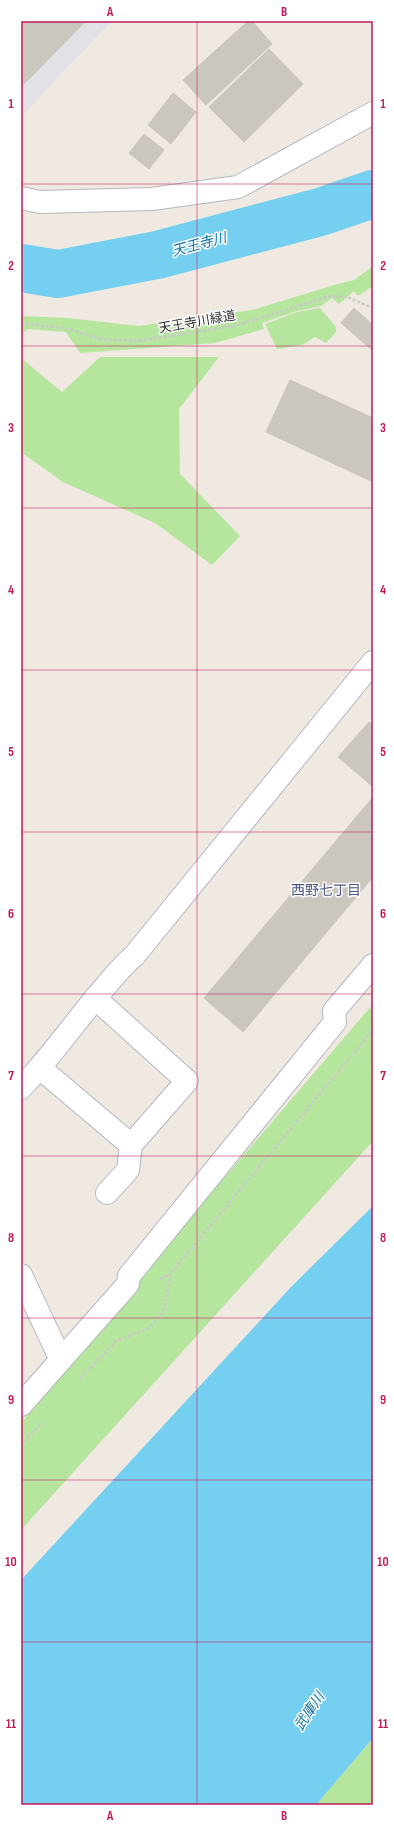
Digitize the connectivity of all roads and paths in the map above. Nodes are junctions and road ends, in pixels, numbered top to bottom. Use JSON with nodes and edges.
{"nodes":[{"id":1,"x":373,"y":114,"type":"edge"},
{"id":2,"x":21,"y":198,"type":"edge"},
{"id":3,"x":371,"y":307,"type":"dead end"},
{"id":4,"x":21,"y":324,"type":"edge"},
{"id":5,"x":373,"y":662,"type":"edge"},
{"id":6,"x":373,"y":965,"type":"edge"},
{"id":7,"x":94,"y":998,"type":"junction"},
{"id":8,"x":373,"y":1030,"type":"edge"},
{"id":9,"x":40,"y":1068,"type":"junction"},
{"id":10,"x":21,"y":1088,"type":"edge"},
{"id":11,"x":131,"y":1145,"type":"junction"},
{"id":12,"x":107,"y":1193,"type":"dead end"},
{"id":13,"x":21,"y":1275,"type":"edge"},
{"id":14,"x":61,"y":1360,"type":"junction"},
{"id":15,"x":78,"y":1381,"type":"dead end"},
{"id":16,"x":21,"y":1405,"type":"edge"},
{"id":17,"x":47,"y":1416,"type":"dead end"},
{"id":18,"x":21,"y":1446,"type":"edge"}],
"edges":[{"from":1,"to":2,"type":"street"},
{"from":3,"to":4,"type":"path","name":"天王寺川緑道"},
{"from":5,"to":7,"type":"street"},
{"from":6,"to":14,"type":"street"},
{"from":7,"to":9,"type":"street"},
{"from":7,"to":11,"type":"street"},
{"from":8,"to":15,"type":"path"},
{"from":9,"to":10,"type":"street"},
{"from":9,"to":11,"type":"street"},
{"from":11,"to":12,"type":"street"},
{"from":13,"to":14,"type":"street"},
{"from":14,"to":16,"type":"street"},
{"from":17,"to":18,"type":"path"}]}
